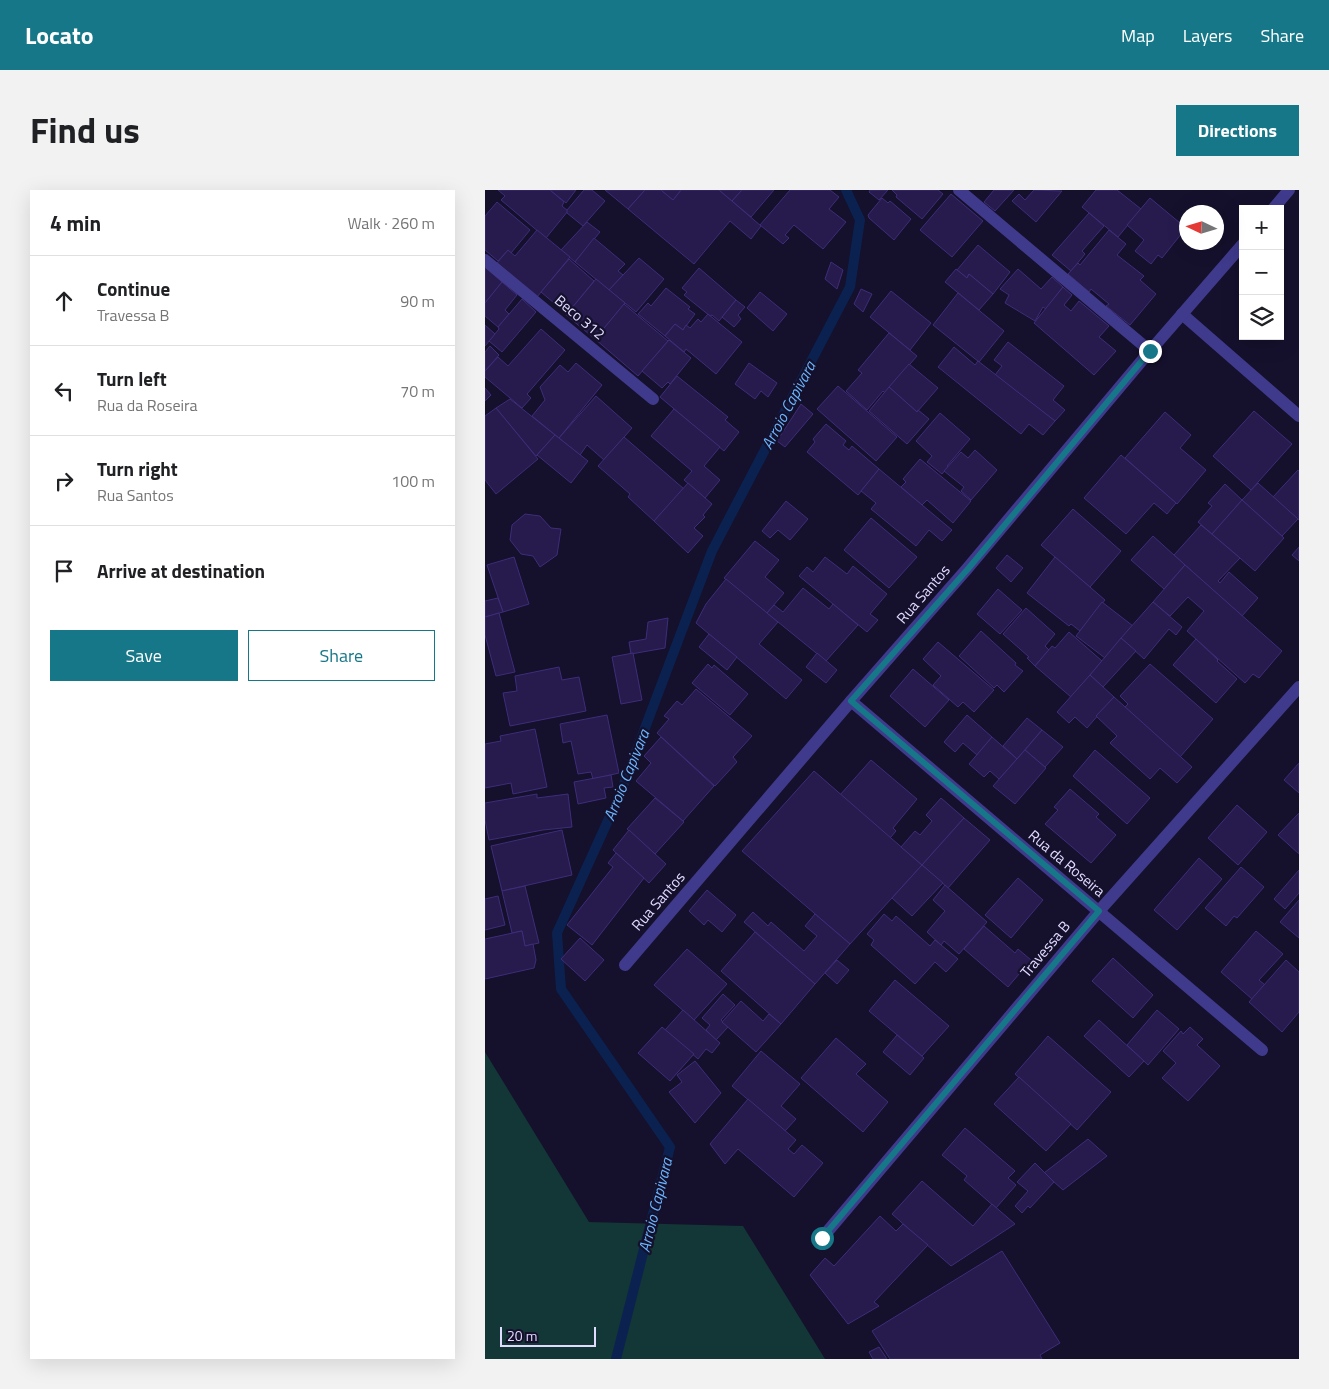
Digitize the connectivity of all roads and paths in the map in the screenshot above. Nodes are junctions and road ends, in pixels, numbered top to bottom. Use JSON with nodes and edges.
{"nodes":[{"id":1,"x":959,"y":190,"type":"edge"},
{"id":2,"x":1289,"y":190,"type":"edge"},
{"id":3,"x":1276,"y":205,"type":"edge"},
{"id":4,"x":1239,"y":249,"type":"edge"},
{"id":5,"x":485,"y":260,"type":"edge"},
{"id":6,"x":1182,"y":314,"type":"junction"},
{"id":7,"x":1150,"y":351,"type":"junction"},
{"id":8,"x":653,"y":399,"type":"dead end"},
{"id":9,"x":1299,"y":416,"type":"edge"},
{"id":10,"x":1299,"y":687,"type":"edge"},
{"id":11,"x":851,"y":701,"type":"junction"},
{"id":12,"x":1099,"y":911,"type":"junction"},
{"id":13,"x":625,"y":965,"type":"dead end"},
{"id":14,"x":1262,"y":1050,"type":"dead end"},
{"id":15,"x":822,"y":1238,"type":"dead end"}],
"edges":[{"from":1,"to":7,"type":"street"},
{"from":2,"to":3,"type":"street"},
{"from":4,"to":6,"type":"street","name":"Rua Santos"},
{"from":5,"to":8,"type":"street","name":"Beco 312"},
{"from":6,"to":7,"type":"street","name":"Rua Santos"},
{"from":6,"to":9,"type":"street"},
{"from":7,"to":11,"type":"street","name":"Rua Santos"},
{"from":10,"to":12,"type":"street","name":"Travessa B"},
{"from":11,"to":12,"type":"street","name":"Rua da Roseira"},
{"from":11,"to":13,"type":"street","name":"Rua Santos"},
{"from":12,"to":14,"type":"street","name":"Rua da Roseira"},
{"from":12,"to":15,"type":"street","name":"Travessa B"}]}
